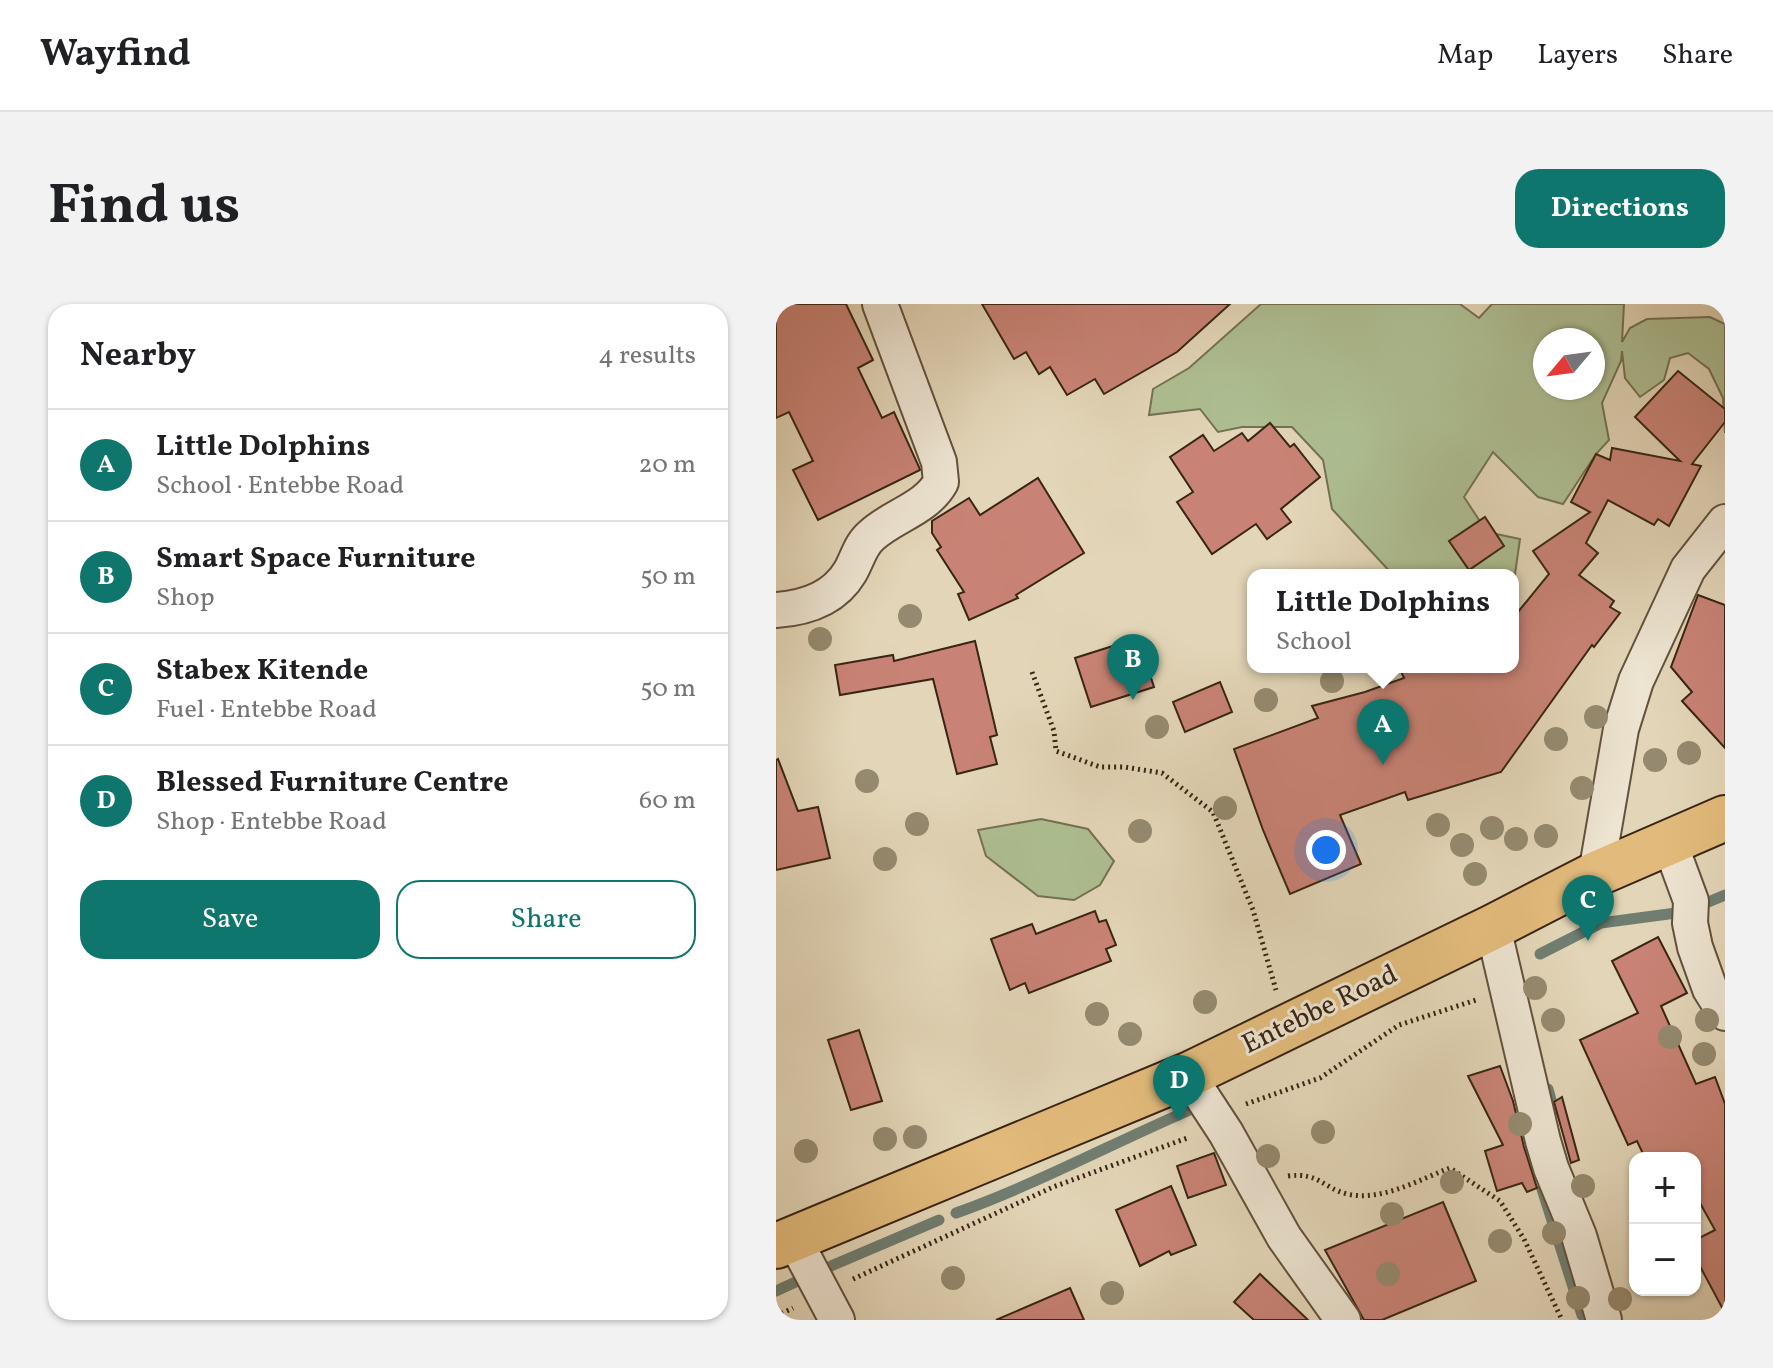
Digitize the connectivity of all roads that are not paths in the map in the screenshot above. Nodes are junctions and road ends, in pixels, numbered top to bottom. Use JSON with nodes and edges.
{"nodes":[{"id":1,"x":880,"y":304,"type":"edge"},
{"id":2,"x":1725,"y":522,"type":"edge"},
{"id":3,"x":776,"y":610,"type":"edge"},
{"id":4,"x":1725,"y":818,"type":"edge"},
{"id":5,"x":1669,"y":841,"type":"junction"},
{"id":6,"x":1596,"y":874,"type":"junction"},
{"id":7,"x":1493,"y":927,"type":"junction"},
{"id":8,"x":1725,"y":1013,"type":"edge"},
{"id":9,"x":1206,"y":1103,"type":"junction"},
{"id":10,"x":785,"y":1243,"type":"edge"},
{"id":11,"x":830,"y":1307,"type":"edge"},
{"id":12,"x":1343,"y":1320,"type":"edge"},
{"id":13,"x":1604,"y":1320,"type":"edge"}],
"edges":[{"from":1,"to":3,"type":"street"},
{"from":2,"to":6,"type":"street"},
{"from":4,"to":5,"type":"main road","name":"Entebbe Road"},
{"from":5,"to":6,"type":"main road","name":"Entebbe Road"},
{"from":5,"to":8,"type":"street"},
{"from":6,"to":7,"type":"main road","name":"Entebbe Road"},
{"from":7,"to":9,"type":"main road","name":"Entebbe Road"},
{"from":7,"to":13,"type":"street"},
{"from":9,"to":10,"type":"main road","name":"Entebbe Road"},
{"from":9,"to":12,"type":"street"},
{"from":10,"to":11,"type":"street"}]}
